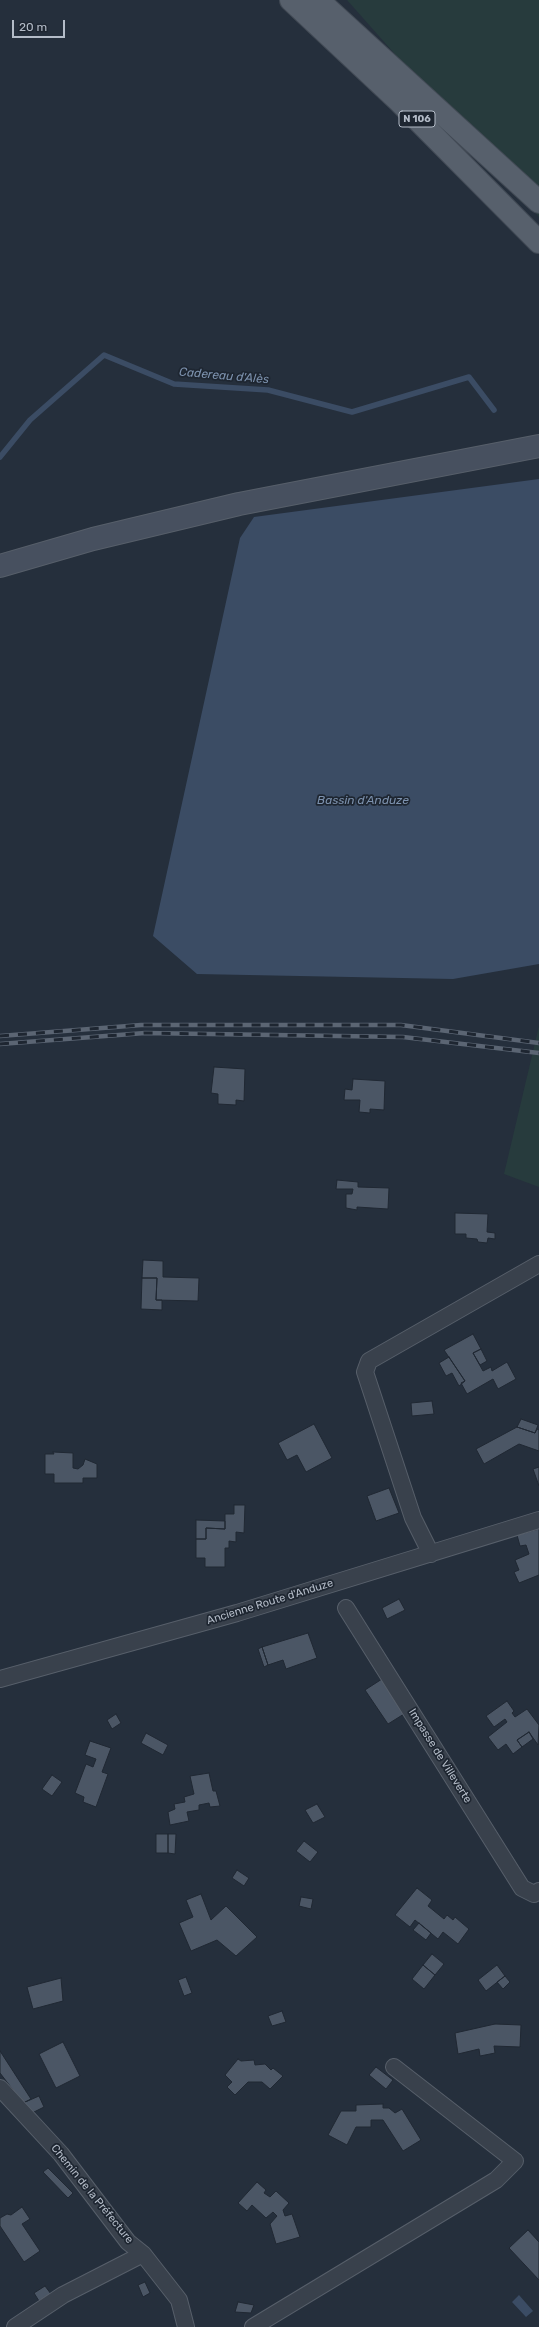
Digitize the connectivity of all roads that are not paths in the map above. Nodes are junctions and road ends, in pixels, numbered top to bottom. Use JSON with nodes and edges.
{"nodes":[{"id":1,"x":291,"y":0,"type":"edge"},
{"id":2,"x":318,"y":0,"type":"edge"},
{"id":3,"x":539,"y":202,"type":"edge"},
{"id":4,"x":539,"y":242,"type":"edge"},
{"id":5,"x":539,"y":446,"type":"edge"},
{"id":6,"x":0,"y":566,"type":"edge"},
{"id":7,"x":539,"y":1264,"type":"edge"},
{"id":8,"x":539,"y":1520,"type":"edge"},
{"id":9,"x":431,"y":1554,"type":"junction"},
{"id":10,"x":346,"y":1608,"type":"dead end"},
{"id":11,"x":0,"y":1679,"type":"edge"},
{"id":12,"x":539,"y":1891,"type":"edge"},
{"id":13,"x":394,"y":2067,"type":"dead end"},
{"id":14,"x":0,"y":2088,"type":"edge"},
{"id":15,"x":143,"y":2254,"type":"junction"},
{"id":16,"x":15,"y":2327,"type":"edge"},
{"id":17,"x":186,"y":2327,"type":"edge"},
{"id":18,"x":253,"y":2327,"type":"edge"}],
"edges":[{"from":1,"to":4,"type":"main road","number":"N 106"},
{"from":2,"to":3,"type":"main road","number":"N 106"},
{"from":5,"to":6,"type":"main road"},
{"from":7,"to":9,"type":"street"},
{"from":8,"to":9,"type":"street","name":"Ancienne Route d'Anduze"},
{"from":9,"to":11,"type":"street","name":"Ancienne Route d'Anduze"},
{"from":10,"to":12,"type":"street","name":"Impasse de Villeverte"},
{"from":13,"to":18,"type":"street"},
{"from":14,"to":15,"type":"street","name":"Chemin de la Préfecture"},
{"from":15,"to":16,"type":"street"},
{"from":15,"to":17,"type":"street","name":"Chemin de la Préfecture"}]}
